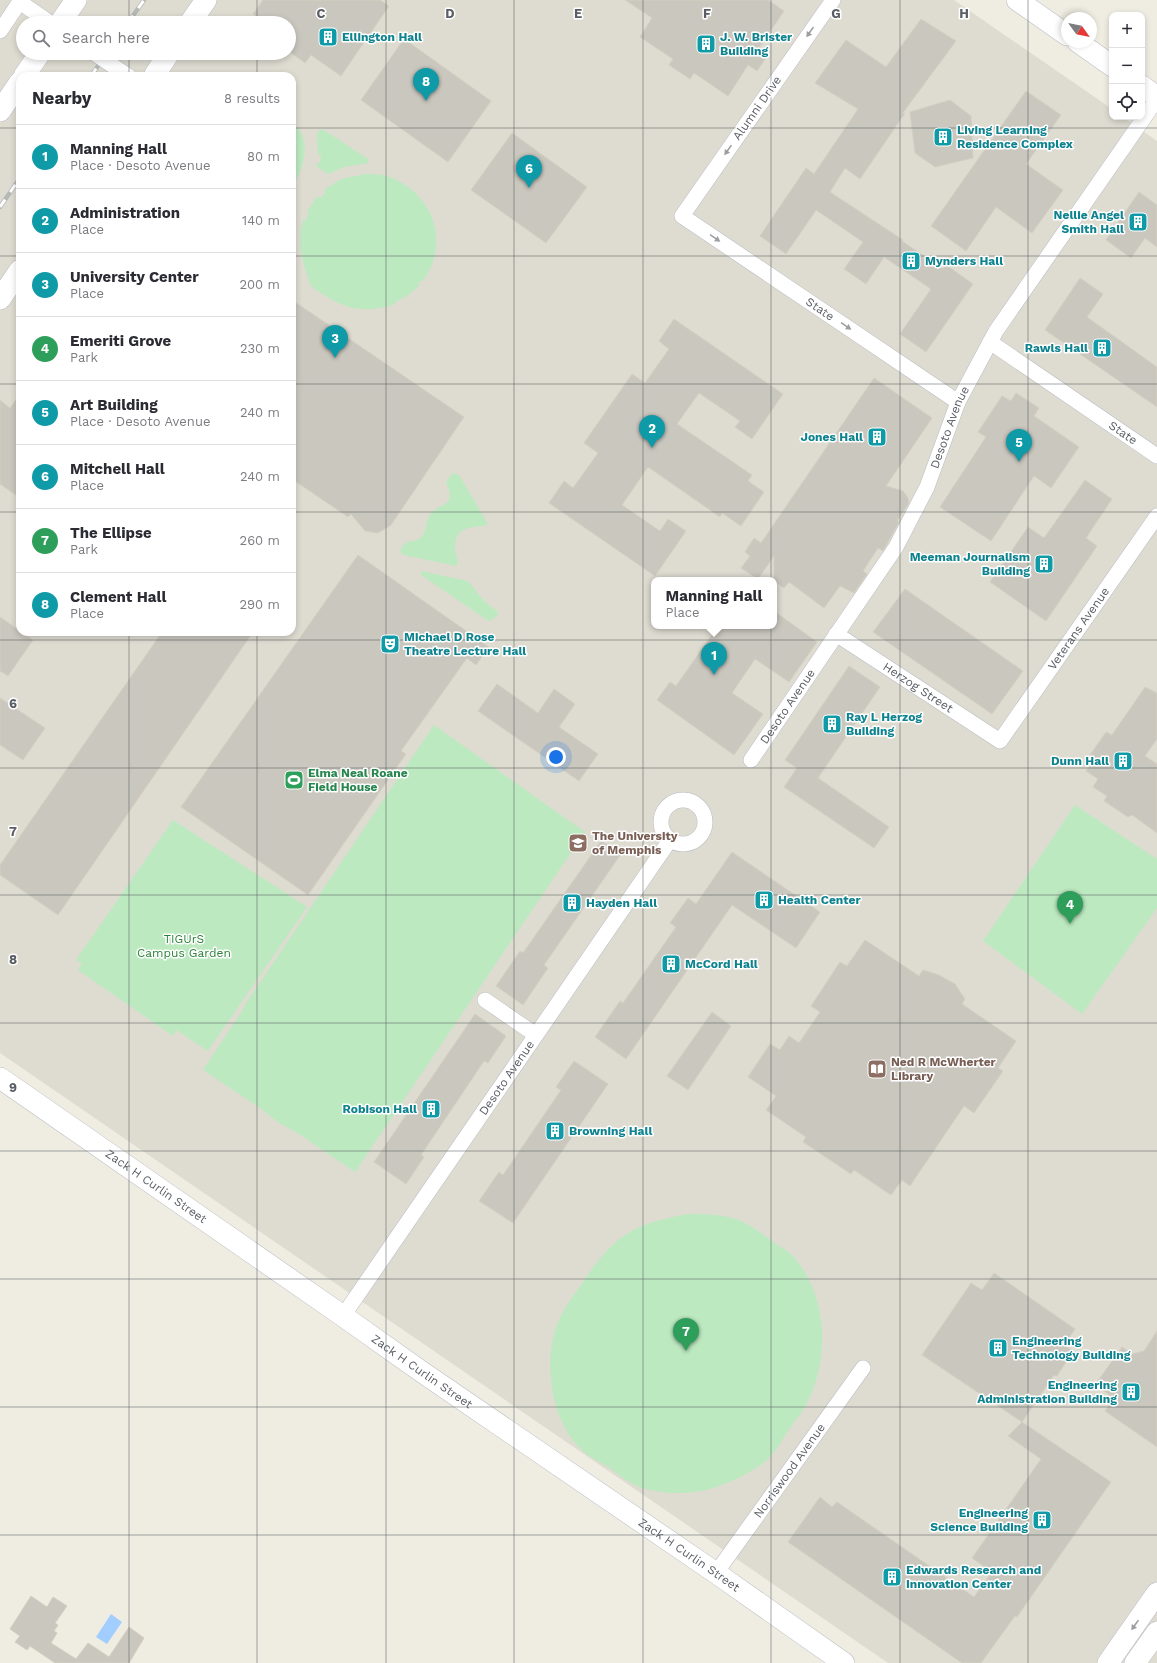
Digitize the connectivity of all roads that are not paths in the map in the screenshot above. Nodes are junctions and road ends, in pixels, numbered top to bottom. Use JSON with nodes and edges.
{"nodes":[{"id":1,"x":76,"y":0,"type":"edge"},
{"id":2,"x":206,"y":0,"type":"edge"},
{"id":3,"x":832,"y":0,"type":"edge"},
{"id":4,"x":1017,"y":0,"type":"edge"},
{"id":5,"x":21,"y":1,"type":"edge"},
{"id":6,"x":41,"y":16,"type":"edge"},
{"id":7,"x":65,"y":16,"type":"edge"},
{"id":8,"x":195,"y":16,"type":"edge"},
{"id":9,"x":5,"y":17,"type":"edge"},
{"id":10,"x":1061,"y":31,"type":"edge"},
{"id":11,"x":0,"y":32,"type":"edge"},
{"id":12,"x":1086,"y":48,"type":"edge"},
{"id":13,"x":35,"y":60,"type":"edge"},
{"id":14,"x":104,"y":60,"type":"edge"},
{"id":15,"x":164,"y":60,"type":"edge"},
{"id":16,"x":1109,"y":64,"type":"edge"},
{"id":17,"x":27,"y":72,"type":"edge"},
{"id":18,"x":122,"y":72,"type":"edge"},
{"id":19,"x":157,"y":72,"type":"edge"},
{"id":20,"x":16,"y":88,"type":"edge"},
{"id":21,"x":1145,"y":88,"type":"edge"},
{"id":22,"x":1157,"y":98,"type":"edge"},
{"id":23,"x":0,"y":111,"type":"edge"},
{"id":24,"x":682,"y":216,"type":"joint"},
{"id":25,"x":16,"y":276,"type":"edge"},
{"id":26,"x":0,"y":299,"type":"edge"},
{"id":27,"x":990,"y":342,"type":"junction"},
{"id":28,"x":958,"y":402,"type":"junction"},
{"id":29,"x":1157,"y":456,"type":"edge"},
{"id":30,"x":1157,"y":516,"type":"edge"},
{"id":31,"x":836,"y":634,"type":"junction"},
{"id":32,"x":1000,"y":741,"type":"joint"},
{"id":33,"x":751,"y":760,"type":"dead end"},
{"id":34,"x":670,"y":840,"type":"dead end"},
{"id":35,"x":485,"y":1000,"type":"dead end"},
{"id":36,"x":536,"y":1035,"type":"junction"},
{"id":37,"x":0,"y":1078,"type":"edge"},
{"id":38,"x":343,"y":1316,"type":"junction"},
{"id":39,"x":863,"y":1368,"type":"dead end"},
{"id":40,"x":716,"y":1573,"type":"junction"},
{"id":41,"x":1157,"y":1593,"type":"edge"},
{"id":42,"x":1157,"y":1632,"type":"edge"},
{"id":43,"x":844,"y":1663,"type":"edge"},
{"id":44,"x":1108,"y":1663,"type":"edge"},
{"id":45,"x":1135,"y":1663,"type":"edge"}],
"edges":[{"from":1,"to":7,"type":"street"},
{"from":2,"to":8,"type":"street"},
{"from":3,"to":24,"type":"street","name":"Alumni Drive","one_way":true},
{"from":4,"to":10,"type":"street"},
{"from":5,"to":6,"type":"street"},
{"from":5,"to":9,"type":"street"},
{"from":9,"to":11,"type":"street"},
{"from":12,"to":16,"type":"street"},
{"from":13,"to":17,"type":"street"},
{"from":14,"to":18,"type":"street","bridge":true},
{"from":15,"to":19,"type":"street"},
{"from":20,"to":23,"type":"street"},
{"from":21,"to":22,"type":"street"},
{"from":22,"to":27,"type":"street","name":"Desoto Avenue"},
{"from":24,"to":28,"type":"street","name":"State","one_way":true},
{"from":25,"to":26,"type":"street"},
{"from":27,"to":28,"type":"street","name":"Desoto Avenue"},
{"from":27,"to":29,"type":"street","name":"State"},
{"from":28,"to":31,"type":"street","name":"Desoto Avenue"},
{"from":30,"to":32,"type":"street","name":"Veterans Avenue"},
{"from":31,"to":32,"type":"street","name":"Herzog Street"},
{"from":31,"to":33,"type":"street","name":"Desoto Avenue"},
{"from":34,"to":36,"type":"street","name":"Desoto Avenue"},
{"from":35,"to":36,"type":"street"},
{"from":36,"to":38,"type":"street","name":"Desoto Avenue"},
{"from":37,"to":38,"type":"street","name":"Zack H Curlin Street"},
{"from":38,"to":40,"type":"street","name":"Zack H Curlin Street"},
{"from":39,"to":40,"type":"street","name":"Norriswood Avenue"},
{"from":40,"to":43,"type":"street","name":"Zack H Curlin Street"},
{"from":41,"to":44,"type":"street","one_way":true},
{"from":42,"to":45,"type":"street"}]}
